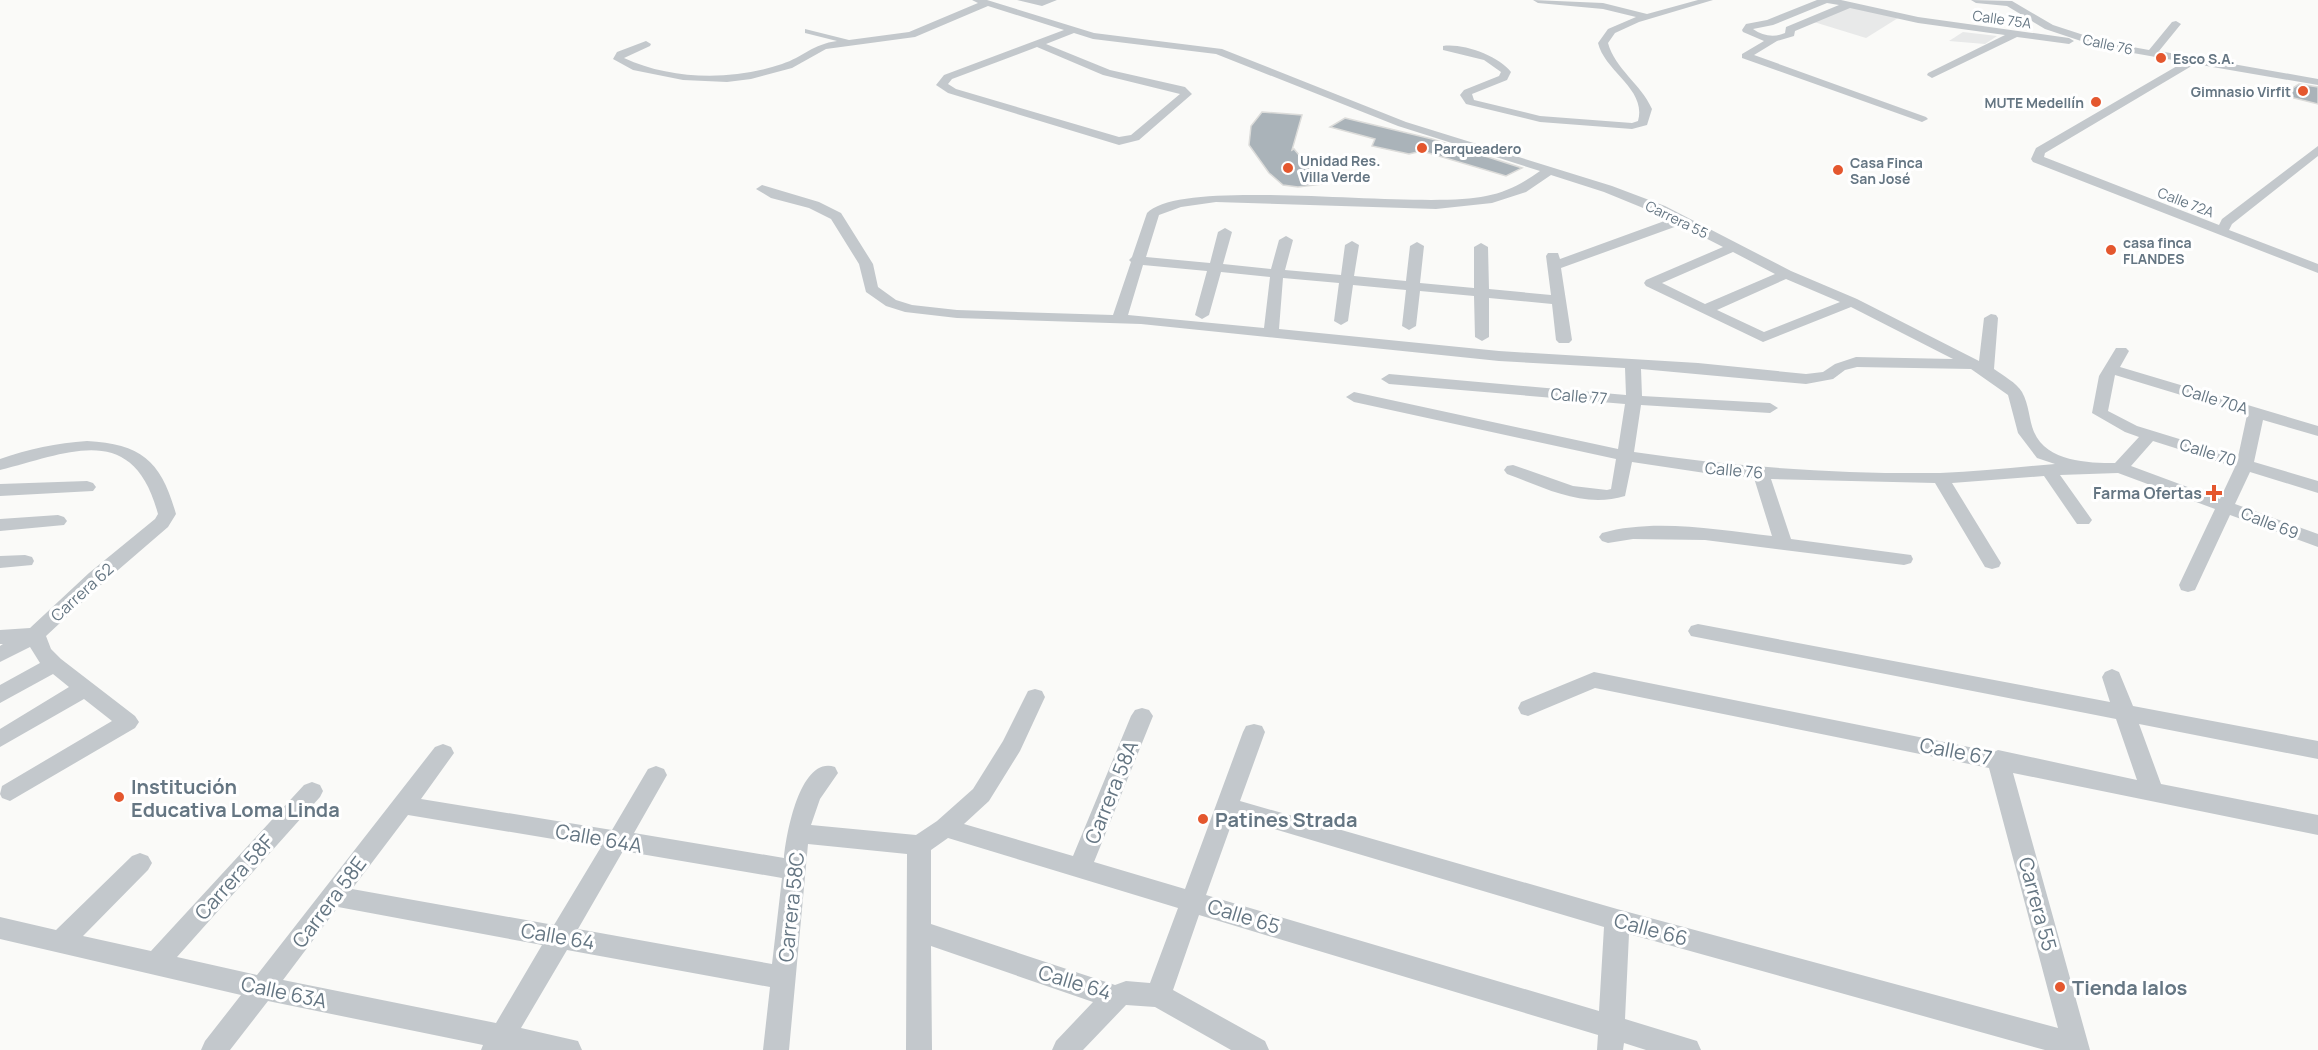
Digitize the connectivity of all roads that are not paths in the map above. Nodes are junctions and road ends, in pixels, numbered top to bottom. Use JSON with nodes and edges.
{"nodes":[{"id":1,"x":1022,"y":0,"type":"edge"},
{"id":2,"x":1052,"y":0,"type":"edge"},
{"id":3,"x":1538,"y":0,"type":"edge"},
{"id":4,"x":1708,"y":0,"type":"edge"},
{"id":5,"x":1826,"y":0,"type":"edge"},
{"id":6,"x":1976,"y":0,"type":"edge"},
{"id":7,"x":1999,"y":1,"type":"edge"},
{"id":8,"x":981,"y":2,"type":"edge"},
{"id":9,"x":1601,"y":3,"type":"edge"},
{"id":10,"x":1848,"y":5,"type":"junction"},
{"id":11,"x":1649,"y":17,"type":"junction"},
{"id":12,"x":2176,"y":24,"type":"dead end"},
{"id":13,"x":810,"y":31,"type":"dead end"},
{"id":14,"x":1071,"y":31,"type":"junction"},
{"id":15,"x":2064,"y":34,"type":"junction"},
{"id":16,"x":2013,"y":35,"type":"junction"},
{"id":17,"x":1775,"y":38,"type":"junction"},
{"id":18,"x":2054,"y":40,"type":"junction"},
{"id":19,"x":855,"y":43,"type":"junction"},
{"id":20,"x":1036,"y":43,"type":"junction"},
{"id":21,"x":646,"y":44,"type":"dead end"},
{"id":22,"x":2103,"y":45,"type":"junction"},
{"id":23,"x":1447,"y":48,"type":"dead end"},
{"id":24,"x":2152,"y":53,"type":"junction"},
{"id":25,"x":2193,"y":61,"type":"junction"},
{"id":26,"x":1932,"y":75,"type":"dead end"},
{"id":27,"x":2318,"y":82,"type":"edge"},
{"id":28,"x":1923,"y":119,"type":"dead end"},
{"id":29,"x":2318,"y":150,"type":"edge"},
{"id":30,"x":1550,"y":170,"type":"junction"},
{"id":31,"x":762,"y":189,"type":"dead end"},
{"id":32,"x":1681,"y":220,"type":"junction"},
{"id":33,"x":2222,"y":231,"type":"junction"},
{"id":34,"x":1225,"y":232,"type":"dead end"},
{"id":35,"x":1286,"y":240,"type":"dead end"},
{"id":36,"x":1352,"y":245,"type":"dead end"},
{"id":37,"x":1417,"y":246,"type":"dead end"},
{"id":38,"x":1481,"y":247,"type":"dead end"},
{"id":39,"x":1733,"y":247,"type":"junction"},
{"id":40,"x":1136,"y":260,"type":"junction"},
{"id":41,"x":1214,"y":268,"type":"junction"},
{"id":42,"x":2318,"y":269,"type":"edge"},
{"id":43,"x":1277,"y":273,"type":"junction"},
{"id":44,"x":1786,"y":274,"type":"junction"},
{"id":45,"x":1348,"y":280,"type":"junction"},
{"id":46,"x":1413,"y":286,"type":"junction"},
{"id":47,"x":1481,"y":292,"type":"junction"},
{"id":48,"x":1558,"y":300,"type":"junction"},
{"id":49,"x":1852,"y":302,"type":"junction"},
{"id":50,"x":1706,"y":309,"type":"junction"},
{"id":51,"x":1202,"y":315,"type":"dead end"},
{"id":52,"x":1991,"y":318,"type":"dead end"},
{"id":53,"x":1119,"y":320,"type":"junction"},
{"id":54,"x":1341,"y":321,"type":"dead end"},
{"id":55,"x":1409,"y":326,"type":"dead end"},
{"id":56,"x":1271,"y":333,"type":"junction"},
{"id":57,"x":1482,"y":336,"type":"dead end"},
{"id":58,"x":1564,"y":340,"type":"dead end"},
{"id":59,"x":2121,"y":351,"type":"dead end"},
{"id":60,"x":1632,"y":364,"type":"junction"},
{"id":61,"x":1980,"y":367,"type":"junction"},
{"id":62,"x":2111,"y":369,"type":"junction"},
{"id":63,"x":1389,"y":379,"type":"dead end"},
{"id":64,"x":1354,"y":397,"type":"dead end"},
{"id":65,"x":1634,"y":400,"type":"junction"},
{"id":66,"x":1770,"y":408,"type":"dead end"},
{"id":67,"x":2256,"y":412,"type":"junction"},
{"id":68,"x":2318,"y":431,"type":"edge"},
{"id":69,"x":2150,"y":434,"type":"junction"},
{"id":70,"x":1623,"y":455,"type":"junction"},
{"id":71,"x":2246,"y":464,"type":"junction"},
{"id":72,"x":0,"y":465,"type":"edge"},
{"id":73,"x":2080,"y":468,"type":"junction"},
{"id":74,"x":2120,"y":468,"type":"junction"},
{"id":75,"x":1513,"y":470,"type":"dead end"},
{"id":76,"x":2049,"y":471,"type":"junction"},
{"id":77,"x":1761,"y":473,"type":"junction"},
{"id":78,"x":1941,"y":478,"type":"junction"},
{"id":79,"x":87,"y":487,"type":"dead end"},
{"id":80,"x":2318,"y":487,"type":"edge"},
{"id":81,"x":0,"y":490,"type":"edge"},
{"id":82,"x":2224,"y":506,"type":"junction"},
{"id":83,"x":2083,"y":520,"type":"dead end"},
{"id":84,"x":58,"y":521,"type":"dead end"},
{"id":85,"x":0,"y":525,"type":"edge"},
{"id":86,"x":1608,"y":537,"type":"dead end"},
{"id":87,"x":2318,"y":541,"type":"edge"},
{"id":88,"x":1784,"y":545,"type":"junction"},
{"id":89,"x":1904,"y":560,"type":"dead end"},
{"id":90,"x":25,"y":561,"type":"dead end"},
{"id":91,"x":0,"y":562,"type":"edge"},
{"id":92,"x":1992,"y":563,"type":"dead end"},
{"id":93,"x":2188,"y":585,"type":"dead end"},
{"id":94,"x":1698,"y":631,"type":"dead end"},
{"id":95,"x":36,"y":634,"type":"junction"},
{"id":96,"x":0,"y":637,"type":"edge"},
{"id":97,"x":0,"y":655,"type":"edge"},
{"id":98,"x":54,"y":664,"type":"junction"},
{"id":99,"x":2112,"y":677,"type":"dead end"},
{"id":100,"x":83,"y":689,"type":"junction"},
{"id":101,"x":0,"y":695,"type":"edge"},
{"id":102,"x":1035,"y":697,"type":"dead end"},
{"id":103,"x":1528,"y":708,"type":"dead end"},
{"id":104,"x":2125,"y":713,"type":"junction"},
{"id":105,"x":1142,"y":716,"type":"dead end"},
{"id":106,"x":1254,"y":732,"type":"dead end"},
{"id":107,"x":0,"y":739,"type":"edge"},
{"id":108,"x":2318,"y":750,"type":"edge"},
{"id":109,"x":443,"y":753,"type":"dead end"},
{"id":110,"x":1998,"y":759,"type":"junction"},
{"id":111,"x":827,"y":773,"type":"dead end"},
{"id":112,"x":656,"y":775,"type":"dead end"},
{"id":113,"x":312,"y":791,"type":"dead end"},
{"id":114,"x":2152,"y":791,"type":"junction"},
{"id":115,"x":10,"y":792,"type":"dead end"},
{"id":116,"x":403,"y":805,"type":"junction"},
{"id":117,"x":1227,"y":806,"type":"junction"},
{"id":118,"x":2318,"y":825,"type":"edge"},
{"id":119,"x":945,"y":828,"type":"junction"},
{"id":120,"x":798,"y":833,"type":"junction"},
{"id":121,"x":616,"y":841,"type":"junction"},
{"id":122,"x":919,"y":845,"type":"junction"},
{"id":123,"x":141,"y":863,"type":"dead end"},
{"id":124,"x":1079,"y":869,"type":"junction"},
{"id":125,"x":796,"y":870,"type":"junction"},
{"id":126,"x":334,"y":896,"type":"junction"},
{"id":127,"x":1193,"y":901,"type":"junction"},
{"id":128,"x":1617,"y":920,"type":"junction"},
{"id":129,"x":0,"y":928,"type":"edge"},
{"id":130,"x":920,"y":931,"type":"junction"},
{"id":131,"x":561,"y":936,"type":"junction"},
{"id":132,"x":59,"y":943,"type":"junction"},
{"id":133,"x":155,"y":964,"type":"junction"},
{"id":134,"x":783,"y":978,"type":"junction"},
{"id":135,"x":262,"y":988,"type":"junction"},
{"id":136,"x":1158,"y":995,"type":"junction"},
{"id":137,"x":1115,"y":997,"type":"junction"},
{"id":138,"x":1612,"y":1039,"type":"edge"},
{"id":139,"x":498,"y":1043,"type":"edge"},
{"id":140,"x":2077,"y":1048,"type":"edge"},
{"id":141,"x":214,"y":1050,"type":"edge"},
{"id":142,"x":569,"y":1050,"type":"edge"},
{"id":143,"x":776,"y":1050,"type":"edge"},
{"id":144,"x":919,"y":1050,"type":"edge"},
{"id":145,"x":1065,"y":1050,"type":"edge"},
{"id":146,"x":1256,"y":1050,"type":"edge"},
{"id":147,"x":1688,"y":1050,"type":"edge"}],
"edges":[{"from":1,"to":2,"type":"street"},
{"from":3,"to":9,"type":"street"},
{"from":4,"to":11,"type":"street"},
{"from":5,"to":10,"type":"street","name":"Calle 75A"},
{"from":5,"to":17,"type":"street"},
{"from":6,"to":7,"type":"street","name":"Calle 76"},
{"from":7,"to":15,"type":"street","name":"Calle 76"},
{"from":8,"to":14,"type":"street","name":"Carrera 55"},
{"from":8,"to":19,"type":"street"},
{"from":9,"to":11,"type":"street"},
{"from":10,"to":16,"type":"street","name":"Calle 75A"},
{"from":10,"to":17,"type":"street"},
{"from":11,"to":23,"type":"street"},
{"from":12,"to":24,"type":"street"},
{"from":13,"to":19,"type":"street"},
{"from":14,"to":20,"type":"street"},
{"from":14,"to":30,"type":"street","name":"Carrera 55"},
{"from":15,"to":18,"type":"street"},
{"from":15,"to":22,"type":"street","name":"Calle 76"},
{"from":16,"to":18,"type":"street","name":"Calle 75A"},
{"from":16,"to":26,"type":"street"},
{"from":17,"to":28,"type":"street"},
{"from":18,"to":22,"type":"street","name":"Calle 75A"},
{"from":19,"to":21,"type":"street"},
{"from":20,"to":20,"type":"street"},
{"from":22,"to":24,"type":"street","name":"Calle 76"},
{"from":24,"to":25,"type":"street","name":"Calle 76"},
{"from":25,"to":27,"type":"street","name":"Calle 76"},
{"from":25,"to":33,"type":"street","name":"Calle 72A"},
{"from":29,"to":33,"type":"street"},
{"from":30,"to":32,"type":"street","name":"Carrera 55"},
{"from":30,"to":40,"type":"street"},
{"from":31,"to":53,"type":"street"},
{"from":32,"to":39,"type":"street","name":"Carrera 55"},
{"from":32,"to":48,"type":"street"},
{"from":33,"to":42,"type":"street","name":"Calle 72A"},
{"from":34,"to":41,"type":"street"},
{"from":35,"to":43,"type":"street"},
{"from":36,"to":45,"type":"street"},
{"from":37,"to":46,"type":"street"},
{"from":38,"to":47,"type":"street"},
{"from":39,"to":44,"type":"street","name":"Carrera 55"},
{"from":39,"to":50,"type":"street"},
{"from":40,"to":41,"type":"street"},
{"from":40,"to":53,"type":"street"},
{"from":41,"to":43,"type":"street"},
{"from":41,"to":51,"type":"street"},
{"from":43,"to":45,"type":"street"},
{"from":43,"to":56,"type":"street"},
{"from":44,"to":49,"type":"street","name":"Carrera 55"},
{"from":44,"to":50,"type":"street"},
{"from":45,"to":46,"type":"street"},
{"from":45,"to":54,"type":"street"},
{"from":46,"to":47,"type":"street"},
{"from":46,"to":55,"type":"street"},
{"from":47,"to":48,"type":"street"},
{"from":47,"to":57,"type":"street"},
{"from":48,"to":58,"type":"street"},
{"from":49,"to":50,"type":"street"},
{"from":49,"to":61,"type":"street","name":"Carrera 55"},
{"from":52,"to":61,"type":"street"},
{"from":53,"to":56,"type":"street"},
{"from":56,"to":60,"type":"street"},
{"from":59,"to":62,"type":"street"},
{"from":60,"to":61,"type":"street"},
{"from":60,"to":65,"type":"street"},
{"from":61,"to":73,"type":"street","name":"Carrera 55"},
{"from":62,"to":67,"type":"street","name":"Calle 70A"},
{"from":62,"to":69,"type":"street","name":"Calle 70"},
{"from":63,"to":65,"type":"street","name":"Calle 77"},
{"from":64,"to":70,"type":"street","name":"Calle 76"},
{"from":65,"to":66,"type":"street","name":"Calle 77"},
{"from":65,"to":70,"type":"street"},
{"from":67,"to":68,"type":"street","name":"Calle 70A"},
{"from":67,"to":71,"type":"street"},
{"from":69,"to":71,"type":"street","name":"Calle 70"},
{"from":69,"to":74,"type":"street"},
{"from":70,"to":75,"type":"street"},
{"from":70,"to":77,"type":"street","name":"Calle 76"},
{"from":71,"to":80,"type":"street","name":"Calle 70"},
{"from":71,"to":82,"type":"street"},
{"from":72,"to":95,"type":"street","name":"Carrera 62"},
{"from":73,"to":74,"type":"street","name":"Calle 76"},
{"from":73,"to":76,"type":"street","name":"Calle 76"},
{"from":74,"to":82,"type":"street","name":"Calle 69"},
{"from":76,"to":78,"type":"street","name":"Calle 76"},
{"from":76,"to":83,"type":"street"},
{"from":77,"to":78,"type":"street","name":"Calle 76"},
{"from":77,"to":88,"type":"street"},
{"from":78,"to":92,"type":"street"},
{"from":79,"to":81,"type":"street"},
{"from":82,"to":87,"type":"street","name":"Calle 69"},
{"from":82,"to":93,"type":"street"},
{"from":84,"to":85,"type":"street"},
{"from":86,"to":88,"type":"street"},
{"from":88,"to":89,"type":"street"},
{"from":90,"to":91,"type":"street"},
{"from":94,"to":104,"type":"street"},
{"from":95,"to":96,"type":"street"},
{"from":95,"to":97,"type":"street","name":"Carrera 62"},
{"from":95,"to":98,"type":"street"},
{"from":98,"to":100,"type":"street"},
{"from":98,"to":101,"type":"street"},
{"from":99,"to":104,"type":"street"},
{"from":100,"to":107,"type":"street"},
{"from":100,"to":115,"type":"street"},
{"from":102,"to":119,"type":"street"},
{"from":103,"to":110,"type":"street","name":"Calle 67"},
{"from":104,"to":108,"type":"street"},
{"from":104,"to":114,"type":"street"},
{"from":105,"to":124,"type":"street","name":"Carrera 58A"},
{"from":106,"to":117,"type":"street"},
{"from":109,"to":116,"type":"street","name":"Carrera 58E"},
{"from":110,"to":114,"type":"street","name":"Calle 67"},
{"from":110,"to":140,"type":"street","name":"Carrera 55"},
{"from":111,"to":120,"type":"street","name":"Carrera 58C"},
{"from":112,"to":121,"type":"street"},
{"from":113,"to":133,"type":"street","name":"Carrera 58F"},
{"from":114,"to":118,"type":"street","name":"Calle 67"},
{"from":116,"to":121,"type":"street","name":"Calle 64A"},
{"from":116,"to":126,"type":"street","name":"Carrera 58E"},
{"from":117,"to":127,"type":"street"},
{"from":117,"to":128,"type":"street","name":"Calle 66"},
{"from":119,"to":122,"type":"street"},
{"from":119,"to":124,"type":"street","name":"Calle 65"},
{"from":120,"to":122,"type":"street"},
{"from":120,"to":125,"type":"street","name":"Carrera 58C"},
{"from":121,"to":125,"type":"street","name":"Calle 64A"},
{"from":121,"to":131,"type":"street"},
{"from":122,"to":130,"type":"street"},
{"from":123,"to":132,"type":"street"},
{"from":124,"to":127,"type":"street","name":"Calle 65"},
{"from":125,"to":134,"type":"street","name":"Carrera 58C"},
{"from":126,"to":131,"type":"street","name":"Calle 64"},
{"from":126,"to":135,"type":"street","name":"Carrera 58E"},
{"from":127,"to":136,"type":"street"},
{"from":127,"to":138,"type":"street","name":"Calle 65"},
{"from":128,"to":138,"type":"street"},
{"from":128,"to":140,"type":"street","name":"Calle 66"},
{"from":129,"to":132,"type":"street","name":"Calle 63A"},
{"from":130,"to":137,"type":"street","name":"Calle 64"},
{"from":130,"to":144,"type":"street"},
{"from":131,"to":134,"type":"street","name":"Calle 64"},
{"from":131,"to":139,"type":"street"},
{"from":132,"to":133,"type":"street","name":"Calle 63A"},
{"from":133,"to":135,"type":"street","name":"Calle 63A"},
{"from":134,"to":143,"type":"street","name":"Carrera 58C"},
{"from":135,"to":139,"type":"street","name":"Calle 63A"},
{"from":135,"to":141,"type":"street","name":"Carrera 58E"},
{"from":136,"to":137,"type":"street","name":"Calle 64"},
{"from":136,"to":146,"type":"street","name":"Calle 64"},
{"from":137,"to":145,"type":"street"},
{"from":138,"to":147,"type":"street","name":"Calle 65"},
{"from":139,"to":142,"type":"street","name":"Calle 63A"}]}
